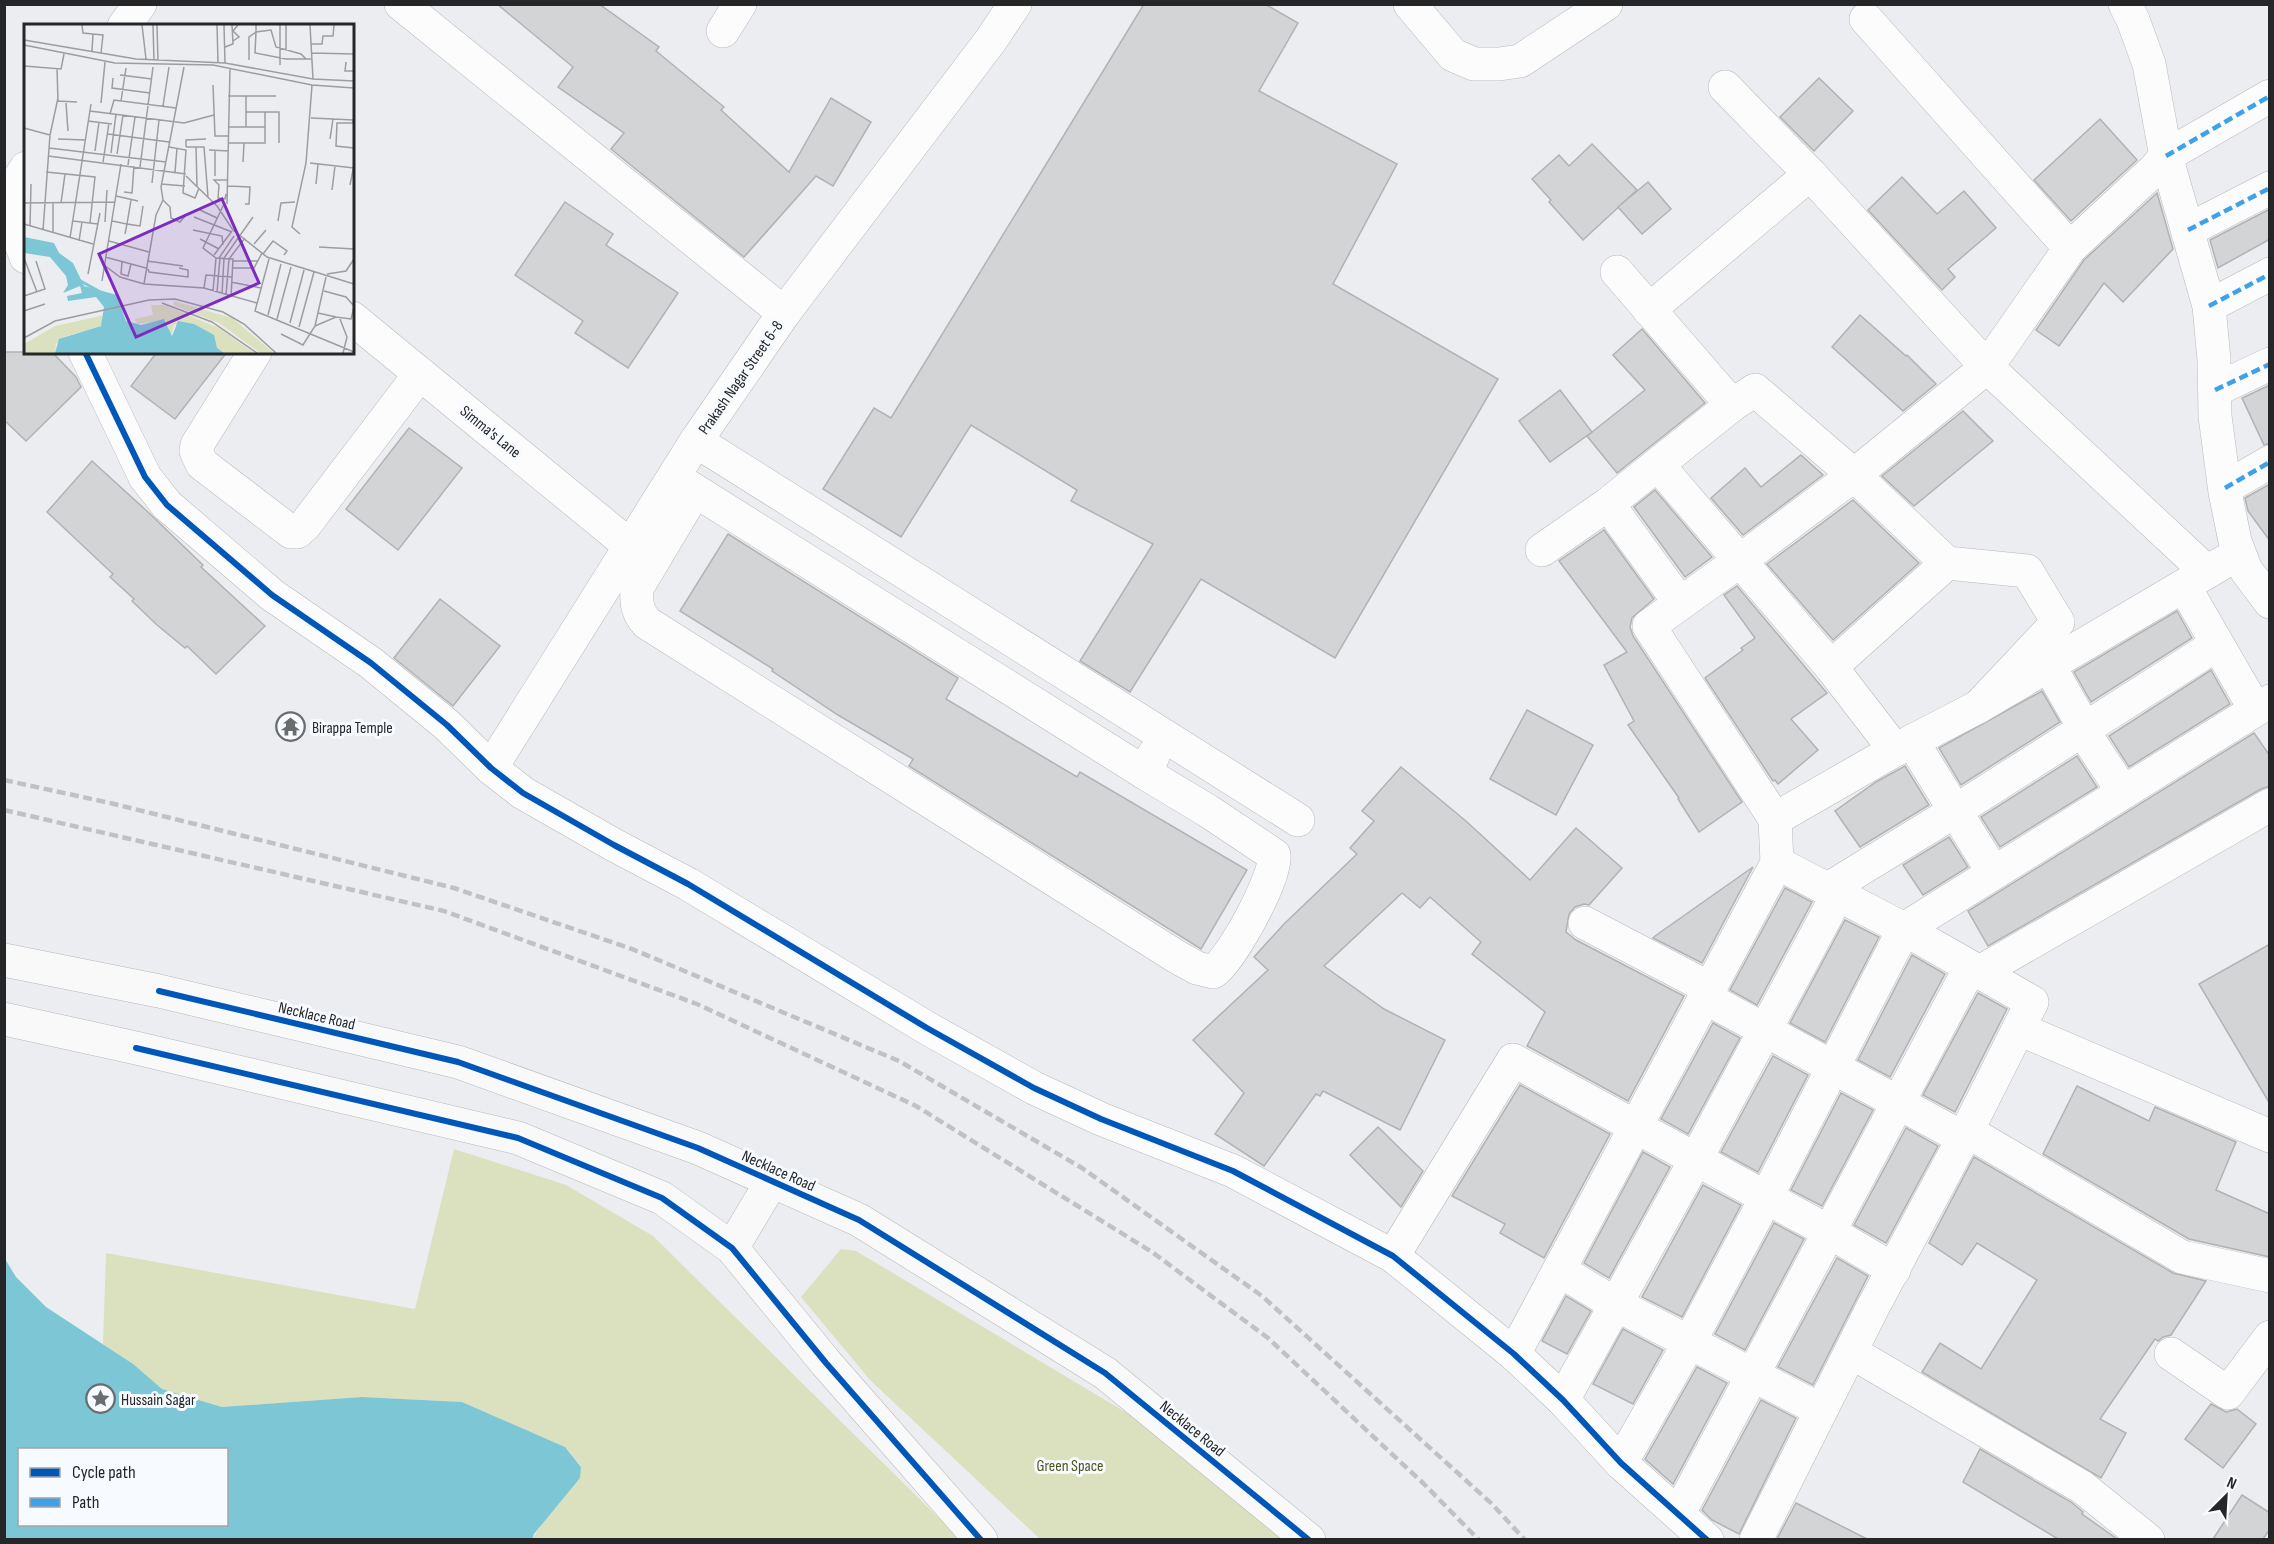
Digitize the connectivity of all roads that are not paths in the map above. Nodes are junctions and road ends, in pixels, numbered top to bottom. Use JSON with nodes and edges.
{"nodes":[{"id":1,"x":140,"y":4,"type":"edge"},
{"id":2,"x":401,"y":4,"type":"edge"},
{"id":3,"x":1015,"y":4,"type":"edge"},
{"id":4,"x":1410,"y":4,"type":"edge"},
{"id":5,"x":1606,"y":4,"type":"edge"},
{"id":6,"x":2125,"y":4,"type":"edge"},
{"id":7,"x":1866,"y":19,"type":"dead end"},
{"id":8,"x":125,"y":24,"type":"edge"},
{"id":9,"x":1725,"y":87,"type":"dead end"},
{"id":10,"x":2270,"y":96,"type":"edge"},
{"id":11,"x":2166,"y":156,"type":"junction"},
{"id":12,"x":1810,"y":174,"type":"junction"},
{"id":13,"x":11,"y":185,"type":"edge"},
{"id":14,"x":2270,"y":188,"type":"edge"},
{"id":15,"x":2188,"y":230,"type":"junction"},
{"id":16,"x":24,"y":247,"type":"edge"},
{"id":17,"x":2070,"y":248,"type":"junction"},
{"id":18,"x":1617,"y":273,"type":"dead end"},
{"id":19,"x":2270,"y":274,"type":"edge"},
{"id":20,"x":2208,"y":306,"type":"junction"},
{"id":21,"x":1649,"y":310,"type":"junction"},
{"id":22,"x":784,"y":313,"type":"junction"},
{"id":23,"x":354,"y":320,"type":"edge"},
{"id":24,"x":86,"y":354,"type":"edge"},
{"id":25,"x":254,"y":354,"type":"edge"},
{"id":26,"x":2270,"y":364,"type":"edge"},
{"id":27,"x":1986,"y":367,"type":"junction"},
{"id":28,"x":420,"y":374,"type":"junction"},
{"id":29,"x":2215,"y":390,"type":"junction"},
{"id":30,"x":1732,"y":405,"type":"junction"},
{"id":31,"x":696,"y":441,"type":"junction"},
{"id":32,"x":2270,"y":462,"type":"edge"},
{"id":33,"x":1658,"y":465,"type":"junction"},
{"id":34,"x":1854,"y":475,"type":"junction"},
{"id":35,"x":684,"y":484,"type":"junction"},
{"id":36,"x":2225,"y":488,"type":"junction"},
{"id":37,"x":1608,"y":504,"type":"junction"},
{"id":38,"x":629,"y":545,"type":"junction"},
{"id":39,"x":1542,"y":550,"type":"dead end"},
{"id":40,"x":2238,"y":554,"type":"junction"},
{"id":41,"x":1741,"y":560,"type":"junction"},
{"id":42,"x":1947,"y":563,"type":"junction"},
{"id":43,"x":2196,"y":579,"type":"junction"},
{"id":44,"x":2270,"y":602,"type":"edge"},
{"id":45,"x":1680,"y":603,"type":"junction"},
{"id":46,"x":2216,"y":645,"type":"junction"},
{"id":47,"x":2048,"y":664,"type":"junction"},
{"id":48,"x":1832,"y":667,"type":"junction"},
{"id":49,"x":2262,"y":705,"type":"edge"},
{"id":50,"x":1977,"y":707,"type":"junction"},
{"id":51,"x":2085,"y":729,"type":"junction"},
{"id":52,"x":1163,"y":737,"type":"junction"},
{"id":53,"x":1904,"y":746,"type":"junction"},
{"id":54,"x":491,"y":768,"type":"junction"},
{"id":55,"x":1145,"y":773,"type":"junction"},
{"id":56,"x":2123,"y":792,"type":"junction"},
{"id":57,"x":2270,"y":805,"type":"edge"},
{"id":58,"x":1957,"y":810,"type":"junction"},
{"id":59,"x":1775,"y":819,"type":"junction"},
{"id":60,"x":1298,"y":820,"type":"dead end"},
{"id":61,"x":1778,"y":863,"type":"junction"},
{"id":62,"x":1993,"y":872,"type":"junction"},
{"id":63,"x":1833,"y":891,"type":"junction"},
{"id":64,"x":1585,"y":923,"type":"dead end"},
{"id":65,"x":1904,"y":929,"type":"junction"},
{"id":66,"x":4,"y":960,"type":"edge"},
{"id":67,"x":1974,"y":970,"type":"junction"},
{"id":68,"x":1708,"y":993,"type":"junction"},
{"id":69,"x":4,"y":1019,"type":"edge"},
{"id":70,"x":2019,"y":1029,"type":"junction"},
{"id":71,"x":1765,"y":1030,"type":"junction"},
{"id":72,"x":1832,"y":1066,"type":"junction"},
{"id":73,"x":1898,"y":1102,"type":"junction"},
{"id":74,"x":1637,"y":1126,"type":"junction"},
{"id":75,"x":1965,"y":1134,"type":"junction"},
{"id":76,"x":2270,"y":1136,"type":"edge"},
{"id":77,"x":1696,"y":1159,"type":"junction"},
{"id":78,"x":772,"y":1181,"type":"junction"},
{"id":79,"x":1766,"y":1198,"type":"junction"},
{"id":80,"x":1828,"y":1231,"type":"junction"},
{"id":81,"x":732,"y":1248,"type":"junction"},
{"id":82,"x":1393,"y":1256,"type":"junction"},
{"id":83,"x":1559,"y":1270,"type":"junction"},
{"id":84,"x":1894,"y":1270,"type":"junction"},
{"id":85,"x":2270,"y":1276,"type":"edge"},
{"id":86,"x":1617,"y":1305,"type":"junction"},
{"id":87,"x":2270,"y":1337,"type":"edge"},
{"id":88,"x":1689,"y":1343,"type":"junction"},
{"id":89,"x":1851,"y":1352,"type":"junction"},
{"id":90,"x":1514,"y":1353,"type":"junction"},
{"id":91,"x":2171,"y":1354,"type":"dead end"},
{"id":92,"x":1752,"y":1376,"type":"junction"},
{"id":93,"x":1563,"y":1400,"type":"junction"},
{"id":94,"x":1821,"y":1410,"type":"junction"},
{"id":95,"x":1621,"y":1463,"type":"junction"},
{"id":96,"x":1679,"y":1513,"type":"junction"},
{"id":97,"x":981,"y":1539,"type":"edge"},
{"id":98,"x":1309,"y":1539,"type":"edge"},
{"id":99,"x":1707,"y":1539,"type":"edge"},
{"id":100,"x":1756,"y":1539,"type":"edge"},
{"id":101,"x":2148,"y":1539,"type":"edge"}],
"edges":[{"from":1,"to":8,"type":"street"},
{"from":2,"to":22,"type":"street"},
{"from":3,"to":22,"type":"street","name":"Prakash Nagar Street 6-8"},
{"from":4,"to":5,"type":"street"},
{"from":6,"to":11,"type":"street"},
{"from":7,"to":17,"type":"street"},
{"from":9,"to":12,"type":"street"},
{"from":10,"to":11,"type":"street"},
{"from":11,"to":15,"type":"street"},
{"from":11,"to":17,"type":"street"},
{"from":12,"to":21,"type":"street"},
{"from":12,"to":27,"type":"street"},
{"from":13,"to":16,"type":"street"},
{"from":14,"to":15,"type":"street"},
{"from":15,"to":20,"type":"street"},
{"from":17,"to":27,"type":"street"},
{"from":18,"to":21,"type":"street"},
{"from":19,"to":20,"type":"street"},
{"from":20,"to":29,"type":"street"},
{"from":21,"to":30,"type":"street"},
{"from":22,"to":31,"type":"street","name":"Prakash Nagar Street 6-8"},
{"from":23,"to":28,"type":"street","name":"Simma's Lane"},
{"from":24,"to":54,"type":"street"},
{"from":25,"to":28,"type":"street"},
{"from":26,"to":29,"type":"street"},
{"from":27,"to":34,"type":"street"},
{"from":27,"to":43,"type":"street"},
{"from":28,"to":38,"type":"street","name":"Simma's Lane"},
{"from":29,"to":36,"type":"street"},
{"from":30,"to":33,"type":"street"},
{"from":30,"to":34,"type":"street"},
{"from":31,"to":35,"type":"street","name":"Prakash Nagar Street 6-8"},
{"from":31,"to":52,"type":"street"},
{"from":32,"to":36,"type":"street"},
{"from":33,"to":37,"type":"street"},
{"from":33,"to":41,"type":"street"},
{"from":34,"to":41,"type":"street"},
{"from":34,"to":42,"type":"street"},
{"from":35,"to":38,"type":"street","name":"Prakash Nagar Street 6-8"},
{"from":35,"to":55,"type":"street"},
{"from":35,"to":55,"type":"street"},
{"from":36,"to":40,"type":"street"},
{"from":37,"to":39,"type":"street"},
{"from":37,"to":45,"type":"street"},
{"from":38,"to":54,"type":"street","name":"Prakash Nagar Street 6-8"},
{"from":40,"to":43,"type":"street"},
{"from":40,"to":44,"type":"street"},
{"from":41,"to":45,"type":"street"},
{"from":41,"to":48,"type":"street"},
{"from":42,"to":48,"type":"street"},
{"from":42,"to":50,"type":"street"},
{"from":43,"to":46,"type":"street"},
{"from":43,"to":47,"type":"street"},
{"from":45,"to":59,"type":"street"},
{"from":46,"to":49,"type":"street"},
{"from":46,"to":51,"type":"street"},
{"from":47,"to":50,"type":"street"},
{"from":47,"to":51,"type":"street"},
{"from":48,"to":53,"type":"street"},
{"from":49,"to":56,"type":"street"},
{"from":50,"to":53,"type":"street"},
{"from":51,"to":56,"type":"street"},
{"from":51,"to":58,"type":"street"},
{"from":52,"to":55,"type":"street"},
{"from":52,"to":60,"type":"street"},
{"from":53,"to":58,"type":"street"},
{"from":53,"to":59,"type":"street"},
{"from":54,"to":82,"type":"street"},
{"from":56,"to":62,"type":"street"},
{"from":57,"to":67,"type":"street"},
{"from":58,"to":62,"type":"street"},
{"from":58,"to":63,"type":"street"},
{"from":59,"to":61,"type":"street"},
{"from":61,"to":63,"type":"street"},
{"from":61,"to":68,"type":"street"},
{"from":62,"to":65,"type":"street"},
{"from":63,"to":65,"type":"street"},
{"from":63,"to":71,"type":"street"},
{"from":64,"to":68,"type":"street"},
{"from":65,"to":67,"type":"street"},
{"from":65,"to":72,"type":"street"},
{"from":66,"to":78,"type":"main road","name":"Necklace Road"},
{"from":67,"to":70,"type":"street"},
{"from":67,"to":73,"type":"street"},
{"from":68,"to":71,"type":"street"},
{"from":68,"to":74,"type":"street"},
{"from":69,"to":81,"type":"main road"},
{"from":70,"to":75,"type":"street"},
{"from":70,"to":76,"type":"street"},
{"from":71,"to":72,"type":"street"},
{"from":71,"to":77,"type":"street"},
{"from":72,"to":73,"type":"street"},
{"from":72,"to":79,"type":"street"},
{"from":73,"to":75,"type":"street"},
{"from":73,"to":80,"type":"street"},
{"from":74,"to":77,"type":"street"},
{"from":74,"to":82,"type":"street"},
{"from":74,"to":83,"type":"street"},
{"from":75,"to":84,"type":"street"},
{"from":75,"to":85,"type":"street"},
{"from":77,"to":79,"type":"street"},
{"from":77,"to":86,"type":"street"},
{"from":78,"to":81,"type":"main road"},
{"from":78,"to":98,"type":"main road","name":"Necklace Road"},
{"from":79,"to":80,"type":"street"},
{"from":79,"to":88,"type":"street"},
{"from":80,"to":84,"type":"street"},
{"from":80,"to":92,"type":"street"},
{"from":81,"to":97,"type":"main road"},
{"from":82,"to":90,"type":"street"},
{"from":83,"to":86,"type":"street"},
{"from":83,"to":90,"type":"street"},
{"from":84,"to":89,"type":"street"},
{"from":86,"to":88,"type":"street"},
{"from":86,"to":93,"type":"street"},
{"from":87,"to":91,"type":"street"},
{"from":88,"to":92,"type":"street"},
{"from":88,"to":95,"type":"street"},
{"from":89,"to":94,"type":"street"},
{"from":89,"to":101,"type":"street"},
{"from":90,"to":93,"type":"street"},
{"from":92,"to":94,"type":"street"},
{"from":92,"to":96,"type":"street"},
{"from":93,"to":95,"type":"street"},
{"from":94,"to":100,"type":"street"},
{"from":95,"to":96,"type":"street"},
{"from":96,"to":99,"type":"street"}]}
